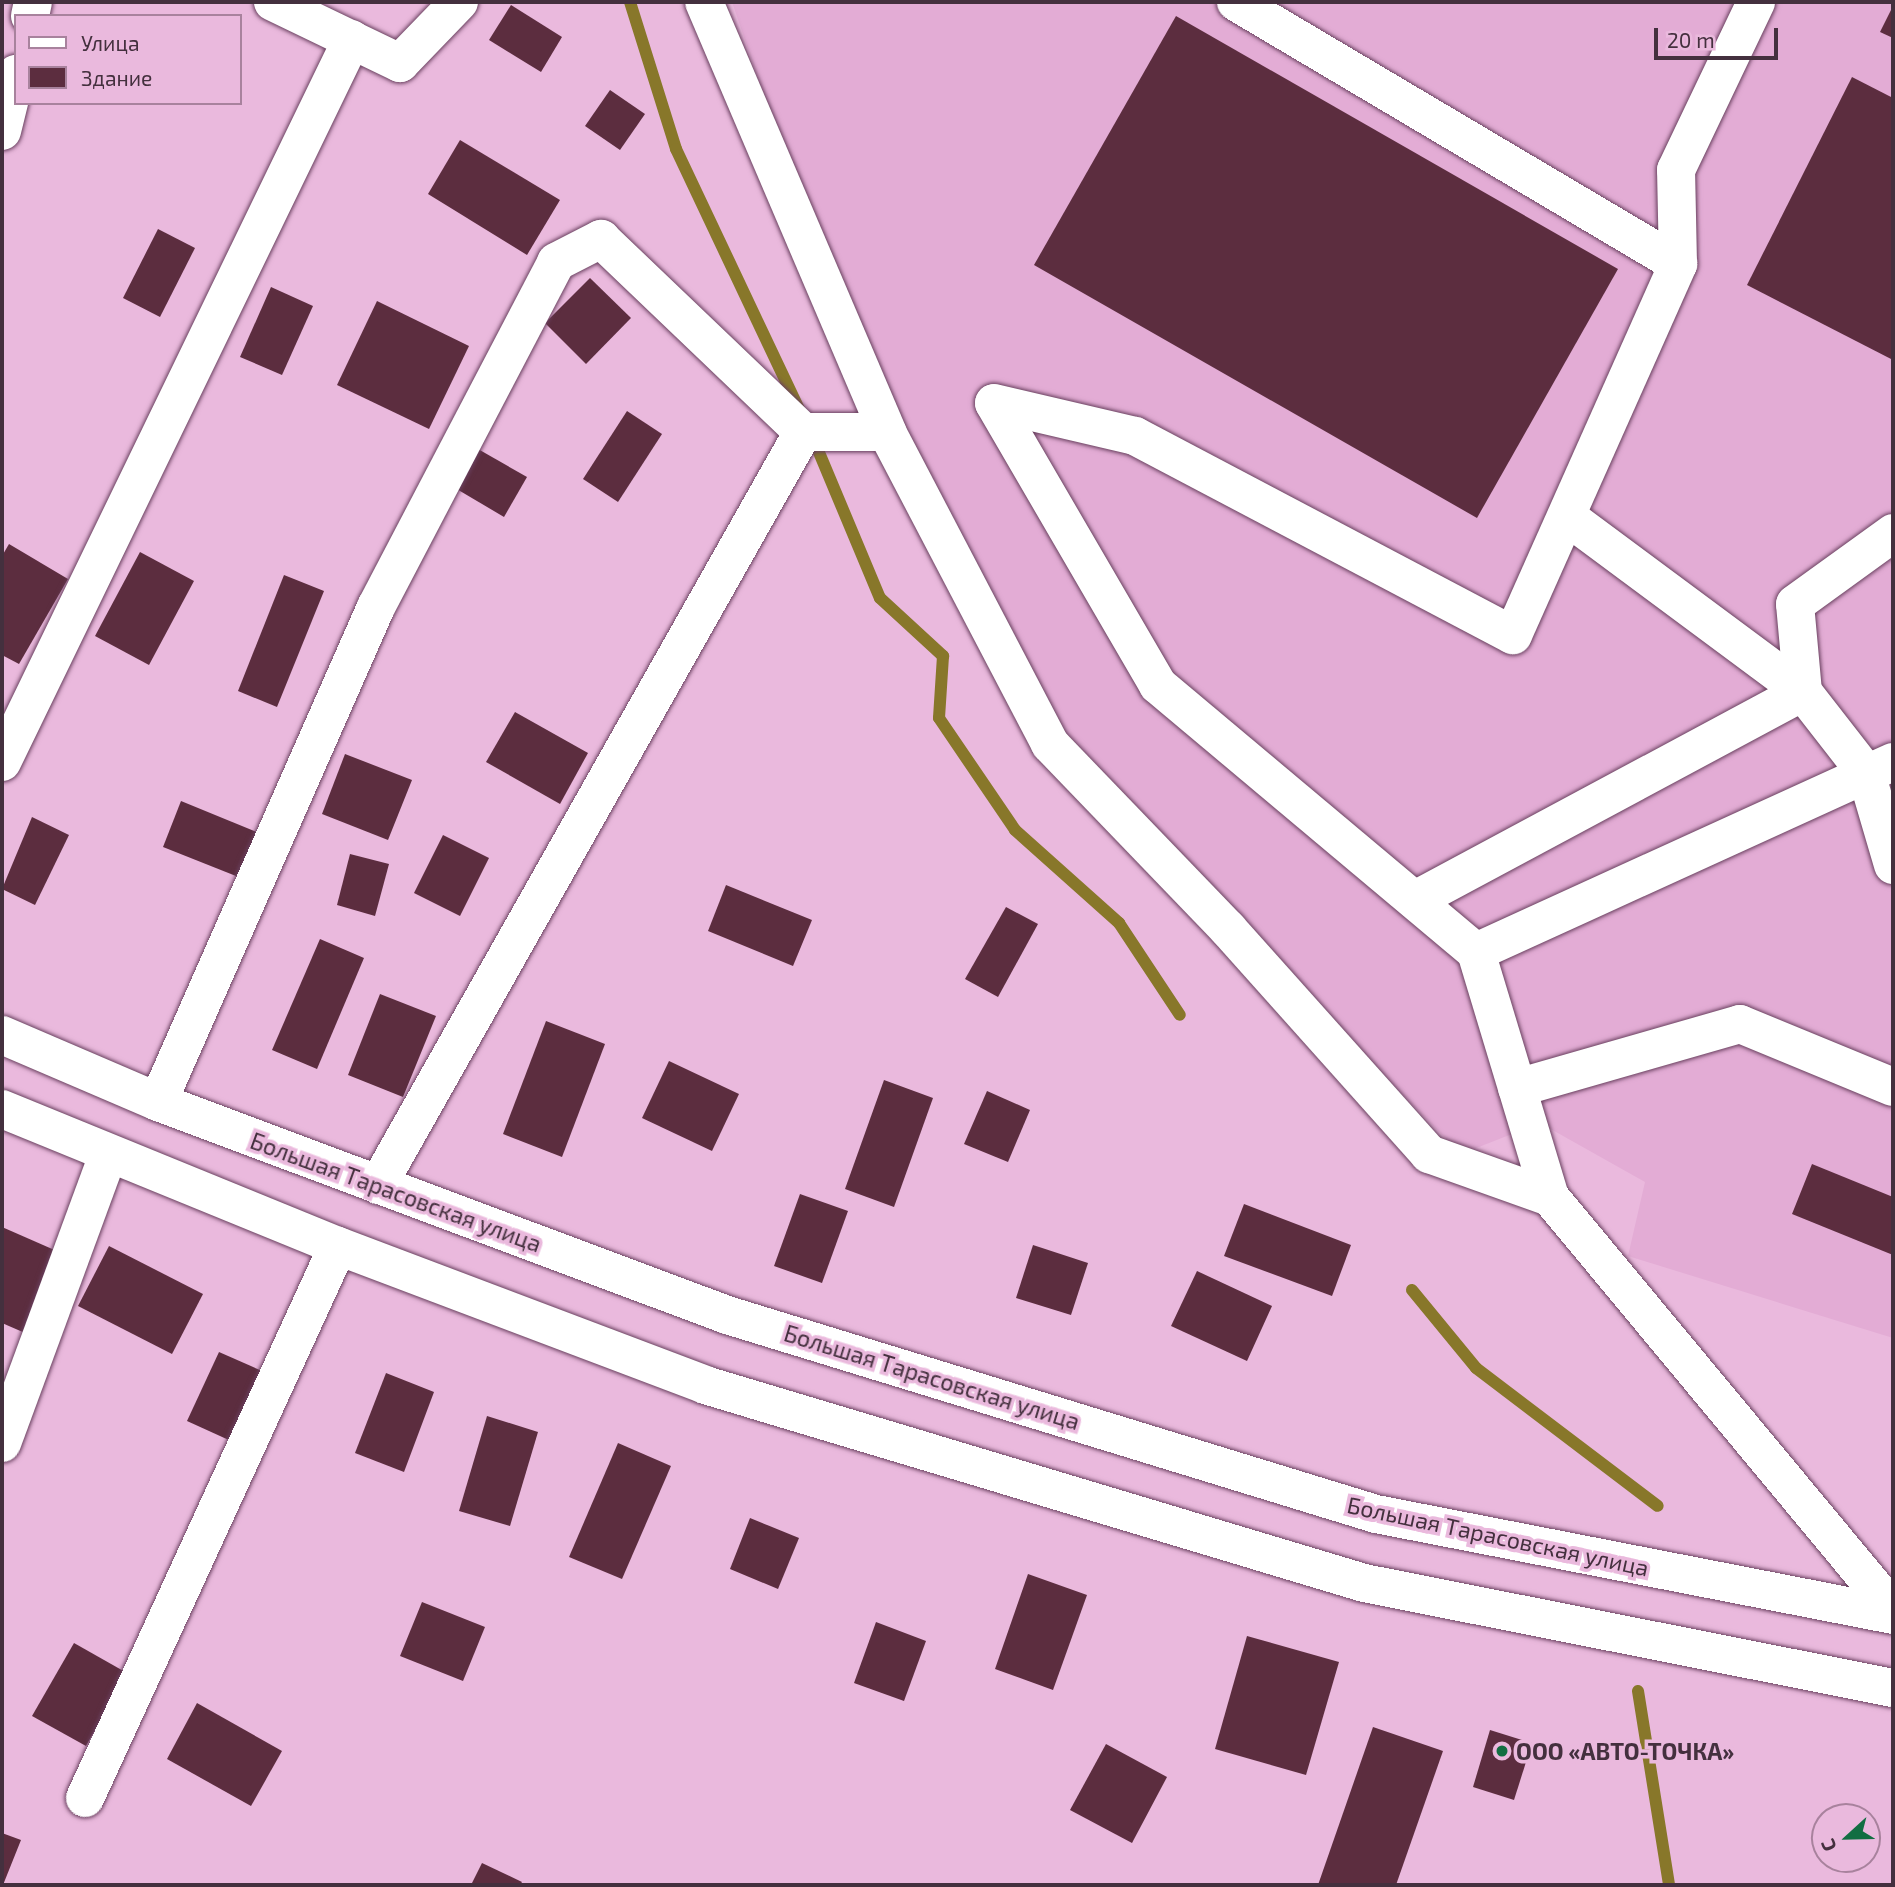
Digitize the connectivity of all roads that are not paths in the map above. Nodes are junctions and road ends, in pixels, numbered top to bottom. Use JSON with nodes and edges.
{"nodes":[{"id":1,"x":272,"y":2,"type":"edge"},
{"id":2,"x":459,"y":2,"type":"edge"},
{"id":3,"x":704,"y":2,"type":"edge"},
{"id":4,"x":1236,"y":2,"type":"edge"},
{"id":5,"x":1756,"y":2,"type":"edge"},
{"id":6,"x":352,"y":39,"type":"junction"},
{"id":7,"x":14,"y":82,"type":"edge"},
{"id":8,"x":2,"y":131,"type":"edge"},
{"id":9,"x":1678,"y":264,"type":"junction"},
{"id":10,"x":803,"y":432,"type":"junction"},
{"id":11,"x":887,"y":432,"type":"junction"},
{"id":12,"x":1569,"y":517,"type":"junction"},
{"id":13,"x":1893,"y":533,"type":"edge"},
{"id":14,"x":1804,"y":692,"type":"junction"},
{"id":15,"x":2,"y":762,"type":"edge"},
{"id":16,"x":1880,"y":767,"type":"edge"},
{"id":17,"x":1893,"y":865,"type":"edge"},
{"id":18,"x":1415,"y":901,"type":"junction"},
{"id":19,"x":1476,"y":952,"type":"junction"},
{"id":20,"x":2,"y":1035,"type":"edge"},
{"id":21,"x":1893,"y":1087,"type":"edge"},
{"id":22,"x":1517,"y":1088,"type":"junction"},
{"id":23,"x":158,"y":1102,"type":"junction"},
{"id":24,"x":2,"y":1109,"type":"edge"},
{"id":25,"x":108,"y":1156,"type":"junction"},
{"id":26,"x":378,"y":1185,"type":"junction"},
{"id":27,"x":1550,"y":1197,"type":"junction"},
{"id":28,"x":338,"y":1246,"type":"junction"},
{"id":29,"x":2,"y":1443,"type":"edge"},
{"id":30,"x":1893,"y":1612,"type":"edge"},
{"id":31,"x":1893,"y":1688,"type":"edge"},
{"id":32,"x":85,"y":1798,"type":"dead end"}],
"edges":[{"from":1,"to":6,"type":"street"},
{"from":2,"to":6,"type":"street"},
{"from":3,"to":11,"type":"street"},
{"from":4,"to":9,"type":"street"},
{"from":5,"to":9,"type":"street"},
{"from":6,"to":15,"type":"street"},
{"from":7,"to":8,"type":"street"},
{"from":9,"to":12,"type":"street"},
{"from":10,"to":11,"type":"street"},
{"from":10,"to":23,"type":"street"},
{"from":10,"to":26,"type":"street"},
{"from":11,"to":27,"type":"street"},
{"from":12,"to":14,"type":"street"},
{"from":12,"to":18,"type":"street"},
{"from":13,"to":14,"type":"street"},
{"from":14,"to":16,"type":"street"},
{"from":14,"to":18,"type":"street"},
{"from":16,"to":17,"type":"street"},
{"from":16,"to":19,"type":"street"},
{"from":18,"to":19,"type":"street"},
{"from":19,"to":22,"type":"street"},
{"from":20,"to":23,"type":"street","name":"Большая Тарасовская улица"},
{"from":21,"to":22,"type":"street"},
{"from":22,"to":27,"type":"street"},
{"from":23,"to":26,"type":"street","name":"Большая Тарасовская улица"},
{"from":24,"to":25,"type":"street"},
{"from":25,"to":28,"type":"street"},
{"from":25,"to":29,"type":"street"},
{"from":26,"to":30,"type":"street","name":"Большая Тарасовская улица"},
{"from":27,"to":30,"type":"street"},
{"from":28,"to":31,"type":"street"},
{"from":28,"to":32,"type":"street"}]}
